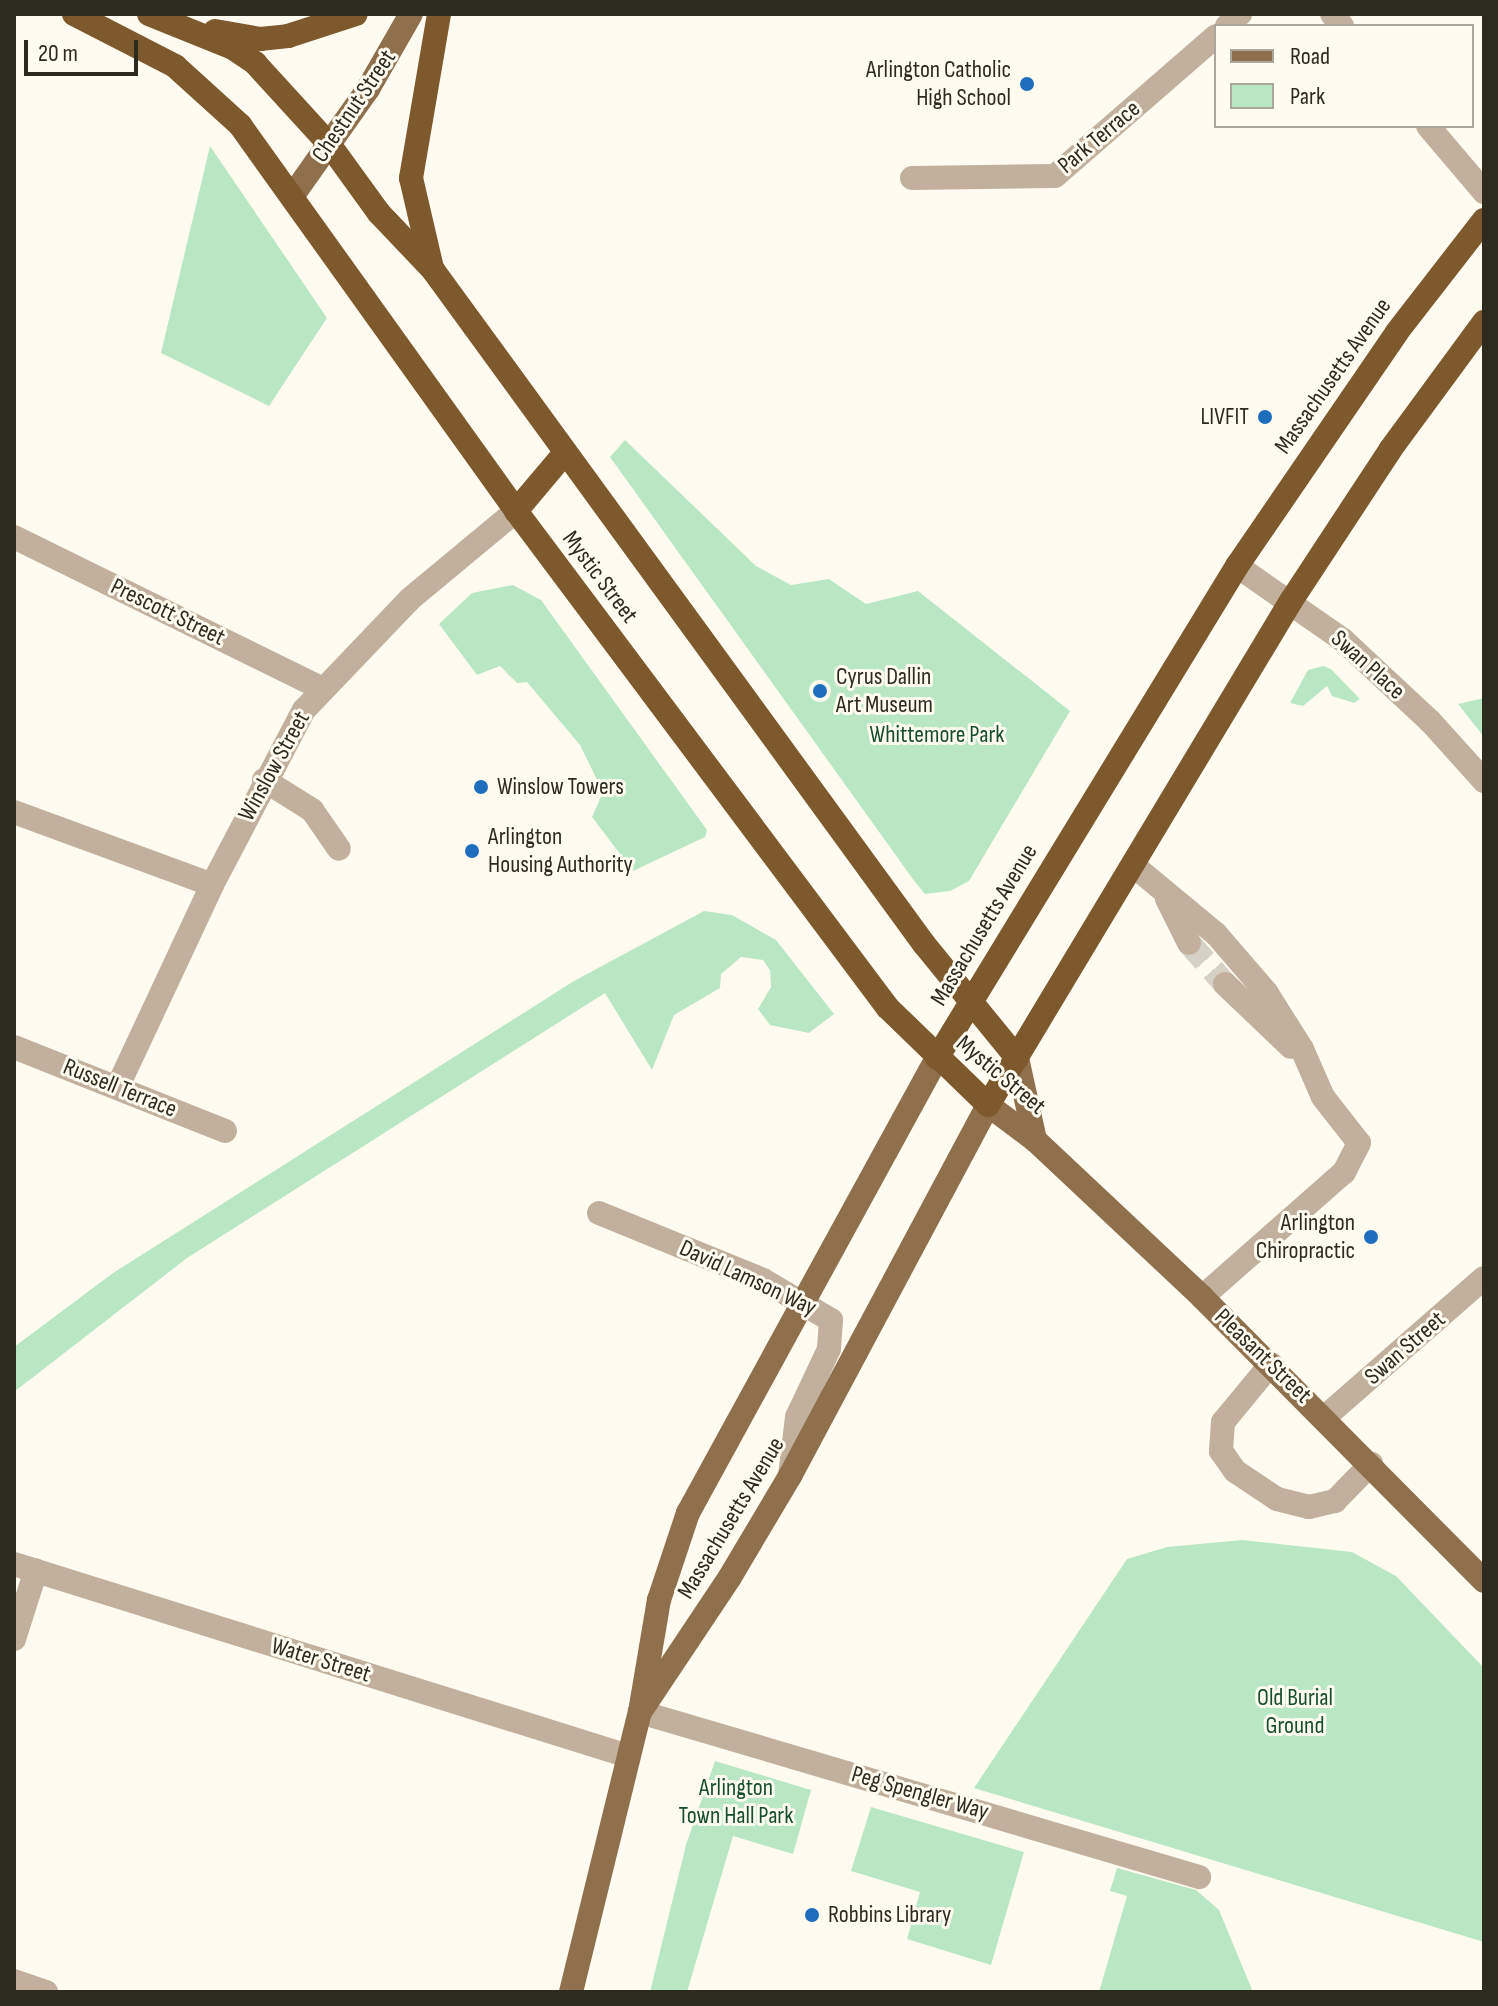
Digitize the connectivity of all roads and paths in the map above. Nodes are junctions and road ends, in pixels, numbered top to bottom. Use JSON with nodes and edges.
{"nodes":[{"id":1,"x":74,"y":14,"type":"edge"},
{"id":2,"x":151,"y":14,"type":"edge"},
{"id":3,"x":356,"y":14,"type":"edge"},
{"id":4,"x":411,"y":14,"type":"edge"},
{"id":5,"x":439,"y":14,"type":"edge"},
{"id":6,"x":1214,"y":38,"type":"edge"},
{"id":7,"x":1430,"y":128,"type":"edge"},
{"id":8,"x":329,"y":144,"type":"junction"},
{"id":9,"x":912,"y":178,"type":"dead end"},
{"id":10,"x":1484,"y":192,"type":"edge"},
{"id":11,"x":293,"y":195,"type":"junction"},
{"id":12,"x":1484,"y":220,"type":"edge"},
{"id":13,"x":433,"y":270,"type":"junction"},
{"id":14,"x":1484,"y":322,"type":"edge"},
{"id":15,"x":564,"y":454,"type":"junction"},
{"id":16,"x":516,"y":511,"type":"junction"},
{"id":17,"x":14,"y":537,"type":"edge"},
{"id":18,"x":1237,"y":566,"type":"junction"},
{"id":19,"x":1291,"y":601,"type":"junction"},
{"id":20,"x":321,"y":688,"type":"junction"},
{"id":21,"x":264,"y":780,"type":"junction"},
{"id":22,"x":1484,"y":781,"type":"edge"},
{"id":23,"x":14,"y":812,"type":"edge"},
{"id":24,"x":339,"y":849,"type":"dead end"},
{"id":25,"x":1134,"y":866,"type":"junction"},
{"id":26,"x":1158,"y":883,"type":"junction"},
{"id":27,"x":212,"y":885,"type":"junction"},
{"id":28,"x":1189,"y":943,"type":"tunnel mouth"},
{"id":29,"x":1225,"y":984,"type":"tunnel mouth"},
{"id":30,"x":971,"y":1003,"type":"junction"},
{"id":31,"x":14,"y":1047,"type":"edge"},
{"id":32,"x":937,"y":1058,"type":"junction"},
{"id":33,"x":1017,"y":1058,"type":"junction"},
{"id":34,"x":1315,"y":1077,"type":"junction"},
{"id":35,"x":118,"y":1086,"type":"junction"},
{"id":36,"x":988,"y":1105,"type":"junction"},
{"id":37,"x":225,"y":1131,"type":"dead end"},
{"id":38,"x":1035,"y":1140,"type":"junction"},
{"id":39,"x":599,"y":1213,"type":"dead end"},
{"id":40,"x":1484,"y":1278,"type":"edge"},
{"id":41,"x":1202,"y":1297,"type":"junction"},
{"id":42,"x":803,"y":1300,"type":"junction"},
{"id":43,"x":1271,"y":1364,"type":"junction"},
{"id":44,"x":1325,"y":1417,"type":"junction"},
{"id":45,"x":1371,"y":1464,"type":"junction"},
{"id":46,"x":790,"y":1476,"type":"junction"},
{"id":47,"x":25,"y":1567,"type":"edge"},
{"id":48,"x":1484,"y":1581,"type":"edge"},
{"id":49,"x":14,"y":1639,"type":"edge"},
{"id":50,"x":640,"y":1712,"type":"junction"},
{"id":51,"x":628,"y":1756,"type":"junction"},
{"id":52,"x":1199,"y":1877,"type":"dead end"},
{"id":53,"x":14,"y":1981,"type":"edge"},
{"id":54,"x":46,"y":1992,"type":"edge"},
{"id":55,"x":571,"y":1992,"type":"edge"}],
"edges":[{"from":1,"to":11,"type":"highway","name":"Mystic Street"},
{"from":2,"to":3,"type":"highway"},
{"from":2,"to":8,"type":"highway","name":"Mystic Street"},
{"from":4,"to":8,"type":"main road","name":"Chestnut Street"},
{"from":5,"to":13,"type":"highway"},
{"from":6,"to":9,"type":"street","name":"Park Terrace"},
{"from":7,"to":10,"type":"street"},
{"from":8,"to":11,"type":"main road","name":"Chestnut Street"},
{"from":8,"to":13,"type":"highway","name":"Mystic Street"},
{"from":11,"to":16,"type":"highway","name":"Mystic Street"},
{"from":12,"to":18,"type":"highway","name":"Massachusetts Avenue"},
{"from":13,"to":15,"type":"highway","name":"Mystic Street"},
{"from":14,"to":19,"type":"highway","name":"Massachusetts Avenue"},
{"from":15,"to":16,"type":"highway"},
{"from":15,"to":30,"type":"highway","name":"Mystic Street"},
{"from":16,"to":20,"type":"street","name":"Winslow Street"},
{"from":16,"to":32,"type":"highway","name":"Mystic Street"},
{"from":17,"to":20,"type":"street","name":"Prescott Street"},
{"from":18,"to":19,"type":"street","name":"Swan Place"},
{"from":18,"to":30,"type":"highway","name":"Massachusetts Avenue"},
{"from":19,"to":22,"type":"street","name":"Swan Place"},
{"from":19,"to":25,"type":"highway","name":"Massachusetts Avenue"},
{"from":20,"to":21,"type":"street","name":"Winslow Street"},
{"from":21,"to":24,"type":"street"},
{"from":21,"to":27,"type":"street","name":"Winslow Street"},
{"from":23,"to":27,"type":"street"},
{"from":25,"to":26,"type":"street"},
{"from":25,"to":33,"type":"highway","name":"Massachusetts Avenue"},
{"from":26,"to":28,"type":"street"},
{"from":26,"to":34,"type":"street"},
{"from":27,"to":35,"type":"street","name":"Winslow Street"},
{"from":29,"to":34,"type":"street"},
{"from":30,"to":32,"type":"highway","name":"Massachusetts Avenue"},
{"from":30,"to":33,"type":"highway","name":"Mystic Street"},
{"from":31,"to":35,"type":"street","name":"Russell Terrace"},
{"from":32,"to":36,"type":"highway","name":"Mystic Street"},
{"from":32,"to":42,"type":"main road","name":"Massachusetts Avenue"},
{"from":33,"to":36,"type":"highway","name":"Massachusetts Avenue"},
{"from":33,"to":38,"type":"main road","name":"Mystic Street"},
{"from":34,"to":41,"type":"street"},
{"from":35,"to":37,"type":"street","name":"Russell Terrace"},
{"from":36,"to":38,"type":"main road","name":"Mystic Street"},
{"from":36,"to":46,"type":"main road","name":"Massachusetts Avenue"},
{"from":38,"to":41,"type":"main road","name":"Pleasant Street"},
{"from":39,"to":42,"type":"street","name":"David Lamson Way"},
{"from":40,"to":44,"type":"street","name":"Swan Street"},
{"from":41,"to":43,"type":"main road","name":"Pleasant Street"},
{"from":42,"to":46,"type":"street","name":"David Lamson Way"},
{"from":42,"to":50,"type":"main road","name":"Massachusetts Avenue"},
{"from":43,"to":44,"type":"main road","name":"Pleasant Street"},
{"from":43,"to":45,"type":"street"},
{"from":44,"to":45,"type":"main road","name":"Pleasant Street"},
{"from":45,"to":48,"type":"main road","name":"Pleasant Street"},
{"from":46,"to":50,"type":"main road","name":"Massachusetts Avenue"},
{"from":47,"to":49,"type":"street"},
{"from":47,"to":51,"type":"street","name":"Water Street"},
{"from":50,"to":51,"type":"main road","name":"Massachusetts Avenue"},
{"from":50,"to":52,"type":"street","name":"Peg Spengler Way"},
{"from":51,"to":55,"type":"main road","name":"Massachusetts Avenue"},
{"from":53,"to":54,"type":"street"}]}
